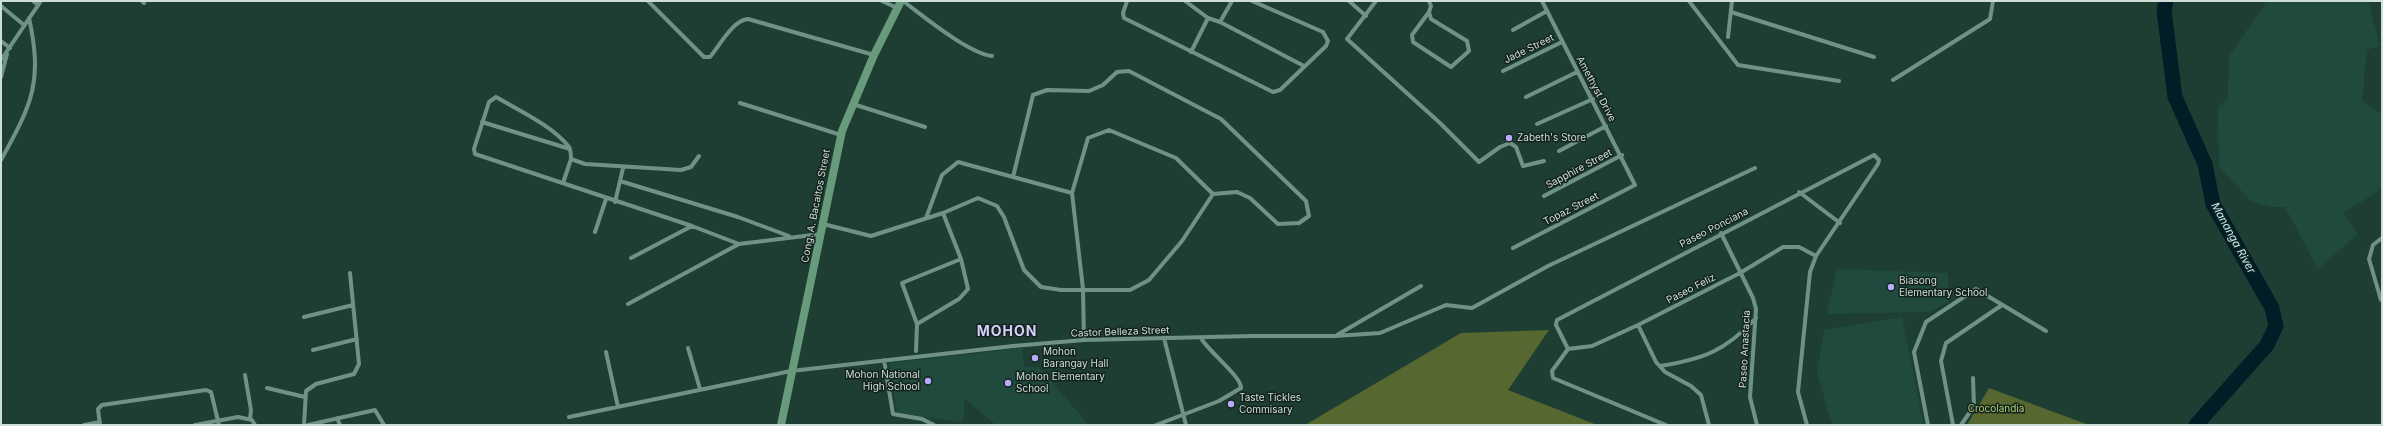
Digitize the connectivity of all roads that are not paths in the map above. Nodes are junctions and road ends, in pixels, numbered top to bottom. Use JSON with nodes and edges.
{"nodes":[{"id":1,"x":33,"y":1,"type":"edge"},
{"id":2,"x":41,"y":1,"type":"edge"},
{"id":3,"x":648,"y":1,"type":"edge"},
{"id":4,"x":882,"y":1,"type":"edge"},
{"id":5,"x":1127,"y":1,"type":"edge"},
{"id":6,"x":1186,"y":1,"type":"edge"},
{"id":7,"x":1232,"y":1,"type":"edge"},
{"id":8,"x":1252,"y":1,"type":"edge"},
{"id":9,"x":1348,"y":1,"type":"edge"},
{"id":10,"x":1376,"y":1,"type":"edge"},
{"id":11,"x":1428,"y":1,"type":"edge"},
{"id":12,"x":1542,"y":1,"type":"edge"},
{"id":13,"x":1689,"y":1,"type":"edge"},
{"id":14,"x":1732,"y":1,"type":"edge"},
{"id":15,"x":1993,"y":1,"type":"edge"},
{"id":16,"x":900,"y":3,"type":"edge"},
{"id":17,"x":38,"y":5,"type":"junction"},
{"id":18,"x":1,"y":6,"type":"edge"},
{"id":19,"x":1429,"y":12,"type":"junction"},
{"id":20,"x":1547,"y":12,"type":"junction"},
{"id":21,"x":1731,"y":12,"type":"junction"},
{"id":22,"x":1366,"y":16,"type":"junction"},
{"id":23,"x":29,"y":18,"type":"junction"},
{"id":24,"x":1208,"y":18,"type":"junction"},
{"id":25,"x":1220,"y":22,"type":"junction"},
{"id":26,"x":24,"y":25,"type":"junction"},
{"id":27,"x":1513,"y":30,"type":"dead end"},
{"id":28,"x":1728,"y":37,"type":"dead end"},
{"id":29,"x":1,"y":41,"type":"edge"},
{"id":30,"x":1562,"y":42,"type":"junction"},
{"id":31,"x":8,"y":50,"type":"junction"},
{"id":32,"x":1190,"y":52,"type":"junction"},
{"id":33,"x":874,"y":55,"type":"junction"},
{"id":34,"x":992,"y":56,"type":"dead end"},
{"id":35,"x":1874,"y":57,"type":"dead end"},
{"id":36,"x":1,"y":60,"type":"edge"},
{"id":37,"x":1304,"y":66,"type":"junction"},
{"id":38,"x":1503,"y":71,"type":"dead end"},
{"id":39,"x":1577,"y":72,"type":"junction"},
{"id":40,"x":1,"y":77,"type":"edge"},
{"id":41,"x":1893,"y":80,"type":"dead end"},
{"id":42,"x":1839,"y":81,"type":"dead end"},
{"id":43,"x":1526,"y":97,"type":"dead end"},
{"id":44,"x":1593,"y":99,"type":"junction"},
{"id":45,"x":740,"y":103,"type":"dead end"},
{"id":46,"x":853,"y":104,"type":"junction"},
{"id":47,"x":482,"y":122,"type":"junction"},
{"id":48,"x":1537,"y":124,"type":"dead end"},
{"id":49,"x":1606,"y":126,"type":"junction"},
{"id":50,"x":925,"y":127,"type":"dead end"},
{"id":51,"x":841,"y":135,"type":"junction"},
{"id":52,"x":570,"y":149,"type":"junction"},
{"id":53,"x":1559,"y":151,"type":"dead end"},
{"id":54,"x":1622,"y":155,"type":"junction"},
{"id":55,"x":699,"y":156,"type":"dead end"},
{"id":56,"x":1,"y":160,"type":"edge"},
{"id":57,"x":571,"y":160,"type":"junction"},
{"id":58,"x":1544,"y":161,"type":"dead end"},
{"id":59,"x":623,"y":168,"type":"junction"},
{"id":60,"x":1755,"y":168,"type":"dead end"},
{"id":61,"x":1013,"y":177,"type":"junction"},
{"id":62,"x":620,"y":181,"type":"junction"},
{"id":63,"x":563,"y":183,"type":"junction"},
{"id":64,"x":1635,"y":185,"type":"joint"},
{"id":65,"x":1799,"y":192,"type":"junction"},
{"id":66,"x":1072,"y":193,"type":"junction"},
{"id":67,"x":1213,"y":194,"type":"junction"},
{"id":68,"x":1544,"y":196,"type":"dead end"},
{"id":69,"x":606,"y":199,"type":"junction"},
{"id":70,"x":614,"y":202,"type":"junction"},
{"id":71,"x":943,"y":212,"type":"junction"},
{"id":72,"x":926,"y":218,"type":"junction"},
{"id":73,"x":1840,"y":223,"type":"junction"},
{"id":74,"x":823,"y":224,"type":"junction"},
{"id":75,"x":692,"y":226,"type":"junction"},
{"id":76,"x":595,"y":232,"type":"dead end"},
{"id":77,"x":1721,"y":233,"type":"junction"},
{"id":78,"x":821,"y":234,"type":"junction"},
{"id":79,"x":791,"y":237,"type":"junction"},
{"id":80,"x":2382,"y":238,"type":"edge"},
{"id":81,"x":739,"y":244,"type":"junction"},
{"id":82,"x":1514,"y":248,"type":"dead end"},
{"id":83,"x":1816,"y":256,"type":"junction"},
{"id":84,"x":632,"y":258,"type":"dead end"},
{"id":85,"x":961,"y":259,"type":"junction"},
{"id":86,"x":350,"y":273,"type":"dead end"},
{"id":87,"x":1740,"y":273,"type":"junction"},
{"id":88,"x":1421,"y":286,"type":"dead end"},
{"id":89,"x":1083,"y":289,"type":"junction"},
{"id":90,"x":2381,"y":300,"type":"edge"},
{"id":91,"x":628,"y":304,"type":"dead end"},
{"id":92,"x":353,"y":305,"type":"junction"},
{"id":93,"x":2002,"y":305,"type":"junction"},
{"id":94,"x":304,"y":317,"type":"dead end"},
{"id":95,"x":1756,"y":318,"type":"junction"},
{"id":96,"x":917,"y":324,"type":"junction"},
{"id":97,"x":1638,"y":325,"type":"junction"},
{"id":98,"x":2046,"y":331,"type":"dead end"},
{"id":99,"x":1335,"y":336,"type":"junction"},
{"id":100,"x":1164,"y":338,"type":"junction"},
{"id":101,"x":1201,"y":338,"type":"junction"},
{"id":102,"x":356,"y":339,"type":"junction"},
{"id":103,"x":1084,"y":340,"type":"junction"},
{"id":104,"x":688,"y":348,"type":"dead end"},
{"id":105,"x":1568,"y":349,"type":"junction"},
{"id":106,"x":313,"y":350,"type":"dead end"},
{"id":107,"x":606,"y":352,"type":"dead end"},
{"id":108,"x":916,"y":352,"type":"dead end"},
{"id":109,"x":884,"y":360,"type":"junction"},
{"id":110,"x":1660,"y":366,"type":"junction"},
{"id":111,"x":791,"y":371,"type":"junction"},
{"id":112,"x":245,"y":375,"type":"dead end"},
{"id":113,"x":1973,"y":378,"type":"dead end"},
{"id":114,"x":267,"y":388,"type":"dead end"},
{"id":115,"x":700,"y":389,"type":"junction"},
{"id":116,"x":305,"y":397,"type":"junction"},
{"id":117,"x":618,"y":407,"type":"junction"},
{"id":118,"x":1184,"y":414,"type":"junction"},
{"id":119,"x":569,"y":417,"type":"dead end"},
{"id":120,"x":337,"y":418,"type":"junction"},
{"id":121,"x":250,"y":419,"type":"junction"},
{"id":122,"x":218,"y":423,"type":"edge"},
{"id":123,"x":100,"y":424,"type":"edge"},
{"id":124,"x":84,"y":425,"type":"edge"},
{"id":125,"x":196,"y":425,"type":"edge"},
{"id":126,"x":255,"y":425,"type":"edge"},
{"id":127,"x":304,"y":425,"type":"edge"},
{"id":128,"x":308,"y":425,"type":"edge"},
{"id":129,"x":340,"y":425,"type":"edge"},
{"id":130,"x":384,"y":425,"type":"edge"},
{"id":131,"x":780,"y":425,"type":"edge"},
{"id":132,"x":934,"y":425,"type":"edge"},
{"id":133,"x":1156,"y":425,"type":"edge"},
{"id":134,"x":1186,"y":425,"type":"edge"},
{"id":135,"x":1666,"y":425,"type":"edge"},
{"id":136,"x":1709,"y":425,"type":"edge"},
{"id":137,"x":1757,"y":425,"type":"edge"},
{"id":138,"x":1808,"y":425,"type":"edge"},
{"id":139,"x":1928,"y":425,"type":"edge"},
{"id":140,"x":1954,"y":425,"type":"edge"},
{"id":141,"x":1961,"y":425,"type":"edge"}],
"edges":[{"from":1,"to":17,"type":"street"},
{"from":2,"to":17,"type":"street"},
{"from":3,"to":33,"type":"street"},
{"from":4,"to":16,"type":"street"},
{"from":5,"to":32,"type":"street"},
{"from":6,"to":24,"type":"street"},
{"from":7,"to":25,"type":"street"},
{"from":8,"to":37,"type":"street"},
{"from":9,"to":22,"type":"street"},
{"from":10,"to":22,"type":"street"},
{"from":11,"to":19,"type":"street"},
{"from":12,"to":20,"type":"street","name":"Amethyst Drive"},
{"from":13,"to":42,"type":"street"},
{"from":14,"to":21,"type":"street"},
{"from":15,"to":41,"type":"street"},
{"from":16,"to":33,"type":"street","name":"Cong. A. Bacaltos Street"},
{"from":16,"to":34,"type":"street"},
{"from":17,"to":23,"type":"street"},
{"from":18,"to":26,"type":"street"},
{"from":19,"to":19,"type":"street"},
{"from":20,"to":27,"type":"street"},
{"from":20,"to":30,"type":"street","name":"Amethyst Drive"},
{"from":21,"to":28,"type":"street"},
{"from":21,"to":35,"type":"street"},
{"from":22,"to":58,"type":"street"},
{"from":23,"to":26,"type":"street"},
{"from":23,"to":56,"type":"street"},
{"from":24,"to":25,"type":"street"},
{"from":24,"to":32,"type":"street"},
{"from":25,"to":37,"type":"street"},
{"from":26,"to":31,"type":"street"},
{"from":29,"to":31,"type":"street"},
{"from":30,"to":38,"type":"street","name":"Jade Street"},
{"from":30,"to":39,"type":"street","name":"Amethyst Drive"},
{"from":31,"to":36,"type":"street"},
{"from":31,"to":40,"type":"street"},
{"from":32,"to":37,"type":"street"},
{"from":33,"to":46,"type":"street","name":"Cong. A. Bacaltos Street"},
{"from":39,"to":43,"type":"street"},
{"from":39,"to":44,"type":"street","name":"Amethyst Drive"},
{"from":44,"to":48,"type":"street"},
{"from":44,"to":49,"type":"street","name":"Amethyst Drive"},
{"from":45,"to":51,"type":"street"},
{"from":46,"to":50,"type":"street"},
{"from":46,"to":51,"type":"street","name":"Cong. A. Bacaltos Street"},
{"from":47,"to":52,"type":"street"},
{"from":47,"to":52,"type":"street"},
{"from":47,"to":63,"type":"street"},
{"from":49,"to":53,"type":"street"},
{"from":49,"to":54,"type":"street","name":"Amethyst Drive"},
{"from":51,"to":74,"type":"street","name":"Cong. A. Bacaltos Street"},
{"from":52,"to":57,"type":"street"},
{"from":54,"to":64,"type":"street","name":"Amethyst Drive"},
{"from":54,"to":68,"type":"street","name":"Sapphire Street"},
{"from":55,"to":59,"type":"street"},
{"from":57,"to":59,"type":"street"},
{"from":57,"to":63,"type":"street"},
{"from":59,"to":62,"type":"street"},
{"from":60,"to":99,"type":"street","name":"Castor Belleza Street"},
{"from":61,"to":66,"type":"street"},
{"from":61,"to":67,"type":"street"},
{"from":61,"to":72,"type":"street"},
{"from":62,"to":70,"type":"street"},
{"from":62,"to":79,"type":"street"},
{"from":63,"to":69,"type":"street"},
{"from":64,"to":82,"type":"street","name":"Topaz Street"},
{"from":65,"to":73,"type":"street"},
{"from":65,"to":73,"type":"street","name":"Paseo Ponciana"},
{"from":65,"to":77,"type":"street","name":"Paseo Ponciana"},
{"from":66,"to":67,"type":"street"},
{"from":66,"to":89,"type":"street"},
{"from":67,"to":89,"type":"street"},
{"from":69,"to":70,"type":"street"},
{"from":69,"to":76,"type":"street"},
{"from":70,"to":75,"type":"street"},
{"from":71,"to":72,"type":"street"},
{"from":71,"to":85,"type":"street"},
{"from":71,"to":89,"type":"street"},
{"from":72,"to":74,"type":"street"},
{"from":73,"to":83,"type":"street"},
{"from":74,"to":78,"type":"street","name":"Cong. A. Bacaltos Street"},
{"from":75,"to":81,"type":"street"},
{"from":75,"to":84,"type":"street"},
{"from":77,"to":87,"type":"street","name":"Paseo Anastacia"},
{"from":77,"to":105,"type":"street","name":"Paseo Ponciana"},
{"from":78,"to":79,"type":"street"},
{"from":78,"to":111,"type":"street","name":"Cong. A. Bacaltos Street"},
{"from":79,"to":81,"type":"street"},
{"from":80,"to":90,"type":"street"},
{"from":81,"to":91,"type":"street"},
{"from":83,"to":87,"type":"street","name":"Paseo Feliz"},
{"from":83,"to":138,"type":"street"},
{"from":85,"to":96,"type":"street"},
{"from":85,"to":96,"type":"street"},
{"from":86,"to":92,"type":"street"},
{"from":87,"to":95,"type":"street","name":"Paseo Anastacia"},
{"from":87,"to":97,"type":"street","name":"Paseo Feliz"},
{"from":88,"to":99,"type":"street"},
{"from":89,"to":103,"type":"street"},
{"from":92,"to":94,"type":"street"},
{"from":92,"to":102,"type":"street"},
{"from":93,"to":98,"type":"street"},
{"from":93,"to":139,"type":"street"},
{"from":93,"to":140,"type":"street"},
{"from":95,"to":110,"type":"street"},
{"from":95,"to":137,"type":"street","name":"Paseo Anastacia"},
{"from":96,"to":108,"type":"street"},
{"from":97,"to":105,"type":"street","name":"Paseo Feliz"},
{"from":97,"to":110,"type":"street"},
{"from":99,"to":101,"type":"street","name":"Castor Belleza Street"},
{"from":100,"to":101,"type":"street","name":"Castor Belleza Street"},
{"from":100,"to":103,"type":"street","name":"Castor Belleza Street"},
{"from":100,"to":118,"type":"street"},
{"from":101,"to":118,"type":"street"},
{"from":102,"to":106,"type":"street"},
{"from":102,"to":116,"type":"street"},
{"from":103,"to":109,"type":"street","name":"Castor Belleza Street"},
{"from":104,"to":115,"type":"street"},
{"from":105,"to":135,"type":"street"},
{"from":107,"to":117,"type":"street"},
{"from":109,"to":111,"type":"street","name":"Castor Belleza Street"},
{"from":109,"to":132,"type":"street"},
{"from":110,"to":136,"type":"street"},
{"from":111,"to":115,"type":"street","name":"Castor Belleza Street"},
{"from":111,"to":131,"type":"street","name":"Cong. A. Bacaltos Street"},
{"from":112,"to":121,"type":"street"},
{"from":113,"to":141,"type":"street"},
{"from":114,"to":116,"type":"street"},
{"from":115,"to":117,"type":"street","name":"Castor Belleza Street"},
{"from":116,"to":127,"type":"street"},
{"from":117,"to":119,"type":"street","name":"Castor Belleza Street"},
{"from":118,"to":133,"type":"street"},
{"from":118,"to":134,"type":"street"},
{"from":120,"to":128,"type":"street"},
{"from":120,"to":129,"type":"street"},
{"from":120,"to":130,"type":"street"},
{"from":121,"to":122,"type":"street"},
{"from":121,"to":126,"type":"street"},
{"from":122,"to":123,"type":"street"},
{"from":122,"to":125,"type":"street"},
{"from":123,"to":124,"type":"street"}]}
